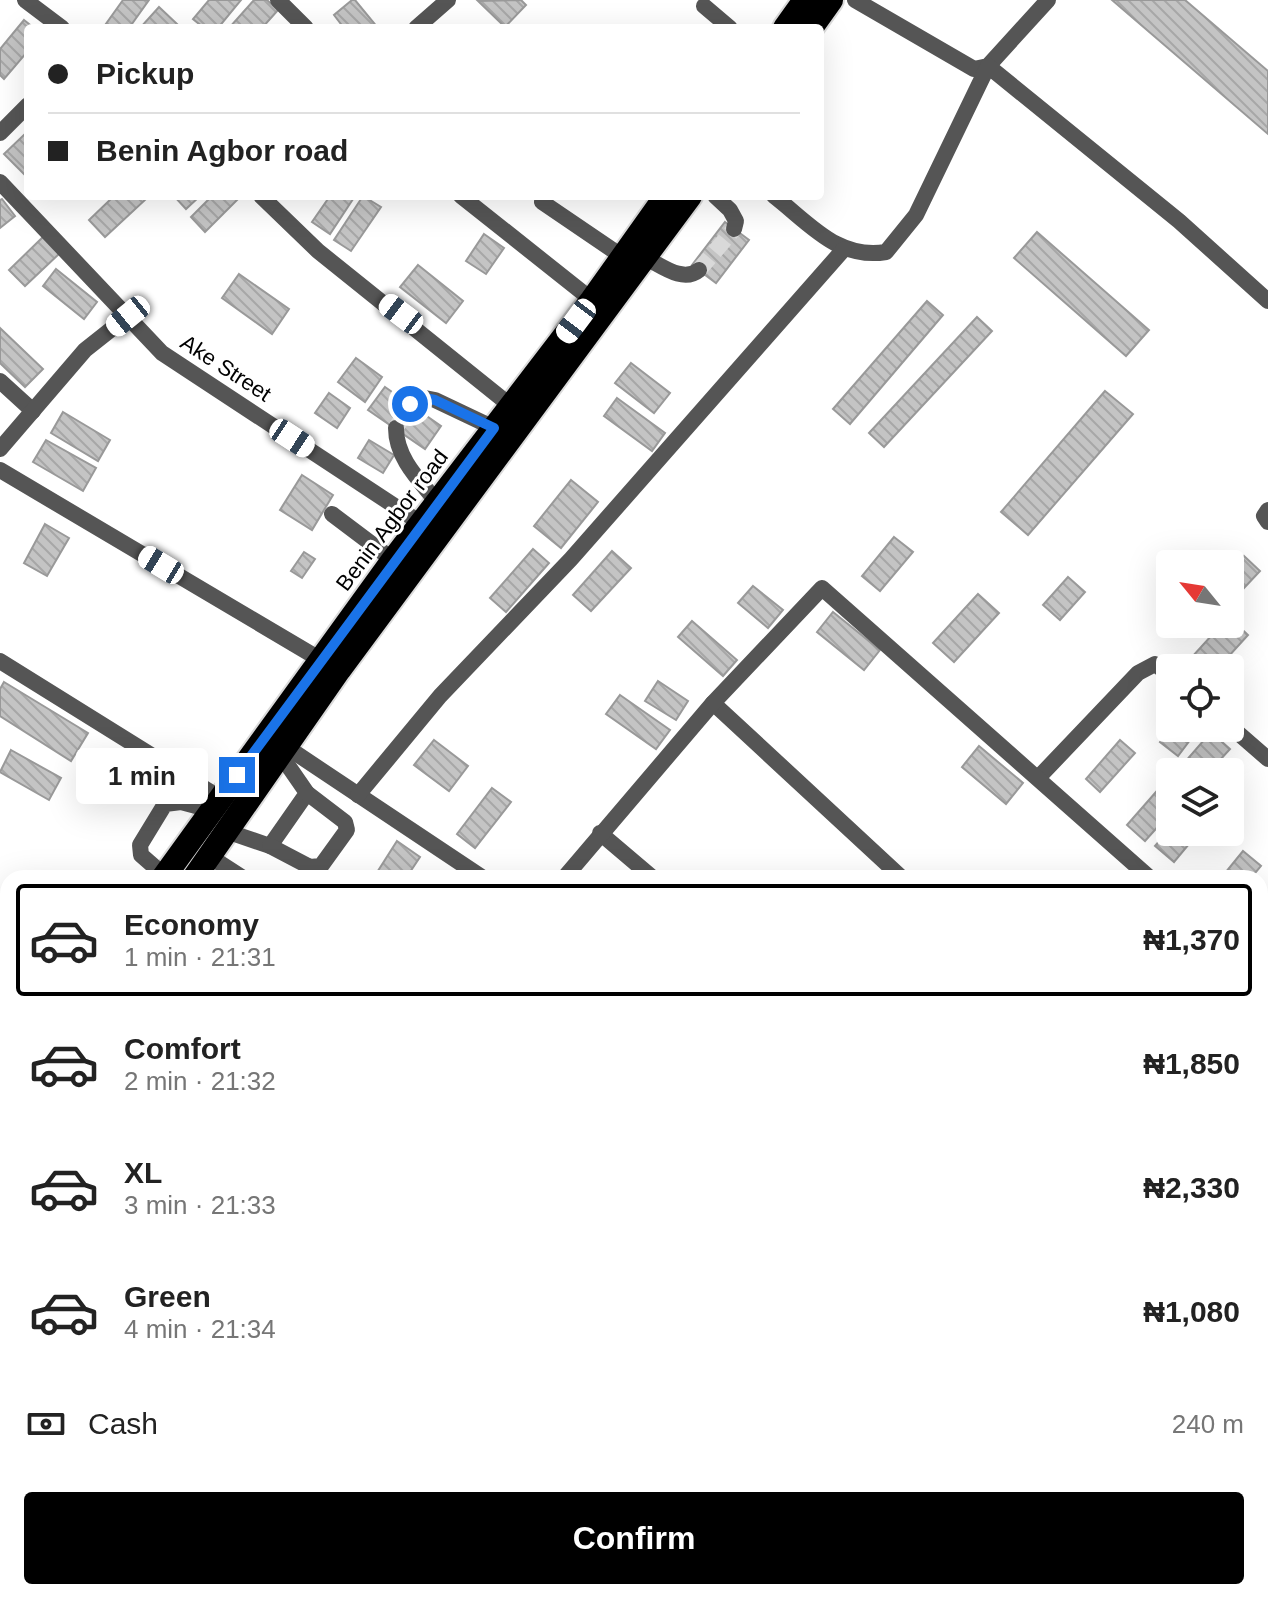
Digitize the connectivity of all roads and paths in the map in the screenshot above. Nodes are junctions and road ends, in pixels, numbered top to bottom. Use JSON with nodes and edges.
{"nodes":[{"id":1,"x":25,"y":0,"type":"edge"},
{"id":2,"x":278,"y":0,"type":"edge"},
{"id":3,"x":448,"y":0,"type":"edge"},
{"id":4,"x":805,"y":0,"type":"edge"},
{"id":5,"x":831,"y":0,"type":"edge"},
{"id":6,"x":855,"y":0,"type":"edge"},
{"id":7,"x":1048,"y":0,"type":"edge"},
{"id":8,"x":704,"y":6,"type":"dead end"},
{"id":9,"x":57,"y":24,"type":"edge"},
{"id":10,"x":302,"y":24,"type":"edge"},
{"id":11,"x":421,"y":24,"type":"edge"},
{"id":12,"x":725,"y":24,"type":"edge"},
{"id":13,"x":788,"y":24,"type":"edge"},
{"id":14,"x":814,"y":24,"type":"edge"},
{"id":15,"x":988,"y":66,"type":"junction"},
{"id":16,"x":24,"y":109,"type":"edge"},
{"id":17,"x":0,"y":133,"type":"edge"},
{"id":18,"x":0,"y":182,"type":"edge"},
{"id":19,"x":265,"y":200,"type":"edge"},
{"id":20,"x":466,"y":200,"type":"edge"},
{"id":21,"x":664,"y":200,"type":"edge"},
{"id":22,"x":686,"y":200,"type":"edge"},
{"id":23,"x":719,"y":200,"type":"edge"},
{"id":24,"x":779,"y":200,"type":"edge"},
{"id":25,"x":542,"y":202,"type":"dead end"},
{"id":26,"x":734,"y":229,"type":"dead end"},
{"id":27,"x":844,"y":249,"type":"junction"},
{"id":28,"x":635,"y":257,"type":"junction"},
{"id":29,"x":699,"y":270,"type":"dead end"},
{"id":30,"x":592,"y":300,"type":"junction"},
{"id":31,"x":1268,"y":301,"type":"edge"},
{"id":32,"x":128,"y":316,"type":"junction"},
{"id":33,"x":0,"y":381,"type":"edge"},
{"id":34,"x":410,"y":404,"type":"dead end"},
{"id":35,"x":511,"y":406,"type":"junction"},
{"id":36,"x":33,"y":411,"type":"junction"},
{"id":37,"x":396,"y":428,"type":"dead end"},
{"id":38,"x":494,"y":428,"type":"junction"},
{"id":39,"x":0,"y":449,"type":"edge"},
{"id":40,"x":0,"y":470,"type":"edge"},
{"id":41,"x":437,"y":502,"type":"junction"},
{"id":42,"x":1268,"y":510,"type":"edge"},
{"id":43,"x":332,"y":514,"type":"dead end"},
{"id":44,"x":1268,"y":522,"type":"edge"},
{"id":45,"x":422,"y":524,"type":"junction"},
{"id":46,"x":393,"y":560,"type":"junction"},
{"id":47,"x":321,"y":660,"type":"junction"},
{"id":48,"x":0,"y":661,"type":"edge"},
{"id":49,"x":1156,"y":665,"type":"edge"},
{"id":50,"x":713,"y":703,"type":"junction"},
{"id":51,"x":1244,"y":738,"type":"edge"},
{"id":52,"x":282,"y":750,"type":"junction"},
{"id":53,"x":1268,"y":759,"type":"edge"},
{"id":54,"x":1038,"y":778,"type":"junction"},
{"id":55,"x":307,"y":793,"type":"junction"},
{"id":56,"x":358,"y":795,"type":"junction"},
{"id":57,"x":216,"y":804,"type":"junction"},
{"id":58,"x":226,"y":831,"type":"junction"},
{"id":59,"x":600,"y":833,"type":"junction"},
{"id":60,"x":270,"y":846,"type":"junction"},
{"id":61,"x":209,"y":856,"type":"junction"},
{"id":62,"x":157,"y":870,"type":"edge"},
{"id":63,"x":169,"y":870,"type":"edge"},
{"id":64,"x":199,"y":870,"type":"edge"},
{"id":65,"x":231,"y":870,"type":"edge"},
{"id":66,"x":471,"y":870,"type":"edge"},
{"id":67,"x":570,"y":870,"type":"edge"},
{"id":68,"x":644,"y":870,"type":"edge"},
{"id":69,"x":893,"y":870,"type":"edge"},
{"id":70,"x":1141,"y":870,"type":"edge"}],
"edges":[{"from":1,"to":9,"type":"street"},
{"from":2,"to":10,"type":"street"},
{"from":3,"to":11,"type":"street"},
{"from":4,"to":13,"type":"highway"},
{"from":5,"to":14,"type":"highway"},
{"from":6,"to":15,"type":"street"},
{"from":7,"to":15,"type":"street"},
{"from":8,"to":12,"type":"street"},
{"from":15,"to":27,"type":"street"},
{"from":15,"to":31,"type":"street"},
{"from":16,"to":17,"type":"street"},
{"from":18,"to":32,"type":"street","name":"Ake Street"},
{"from":19,"to":35,"type":"street"},
{"from":20,"to":30,"type":"street"},
{"from":21,"to":28,"type":"highway","name":"Benin Agbor road"},
{"from":22,"to":28,"type":"highway","name":"Benin Agbor road"},
{"from":23,"to":26,"type":"street"},
{"from":24,"to":27,"type":"street"},
{"from":25,"to":28,"type":"street"},
{"from":27,"to":56,"type":"street"},
{"from":28,"to":29,"type":"street"},
{"from":28,"to":30,"type":"highway","name":"Benin Agbor road"},
{"from":28,"to":52,"type":"highway","name":"Benin Agbor road"},
{"from":30,"to":35,"type":"highway","name":"Benin Agbor road"},
{"from":32,"to":36,"type":"street"},
{"from":32,"to":45,"type":"street","name":"Ake Street"},
{"from":33,"to":36,"type":"street"},
{"from":34,"to":38,"type":"street"},
{"from":35,"to":38,"type":"highway","name":"Benin Agbor road"},
{"from":36,"to":39,"type":"street"},
{"from":37,"to":41,"type":"street"},
{"from":38,"to":41,"type":"highway","name":"Benin Agbor road"},
{"from":40,"to":47,"type":"street"},
{"from":41,"to":45,"type":"highway","name":"Benin Agbor road"},
{"from":42,"to":44,"type":"street"},
{"from":43,"to":46,"type":"street"},
{"from":45,"to":46,"type":"highway","name":"Benin Agbor road"},
{"from":46,"to":47,"type":"highway","name":"Benin Agbor road"},
{"from":47,"to":57,"type":"highway","name":"Benin Agbor road"},
{"from":48,"to":57,"type":"street"},
{"from":49,"to":54,"type":"street"},
{"from":50,"to":54,"type":"street"},
{"from":50,"to":59,"type":"street"},
{"from":50,"to":69,"type":"street"},
{"from":51,"to":53,"type":"street"},
{"from":52,"to":55,"type":"street"},
{"from":52,"to":56,"type":"street"},
{"from":52,"to":58,"type":"highway","name":"Benin Agbor road"},
{"from":54,"to":70,"type":"street"},
{"from":55,"to":60,"type":"street"},
{"from":55,"to":60,"type":"street"},
{"from":56,"to":66,"type":"street"},
{"from":57,"to":62,"type":"street"},
{"from":57,"to":63,"type":"highway","name":"Benin Agbor road"},
{"from":58,"to":60,"type":"street"},
{"from":58,"to":61,"type":"highway","name":"Benin Agbor road"},
{"from":59,"to":67,"type":"street"},
{"from":59,"to":68,"type":"street"},
{"from":61,"to":64,"type":"highway","name":"Benin Agbor road"},
{"from":61,"to":65,"type":"street"}]}
